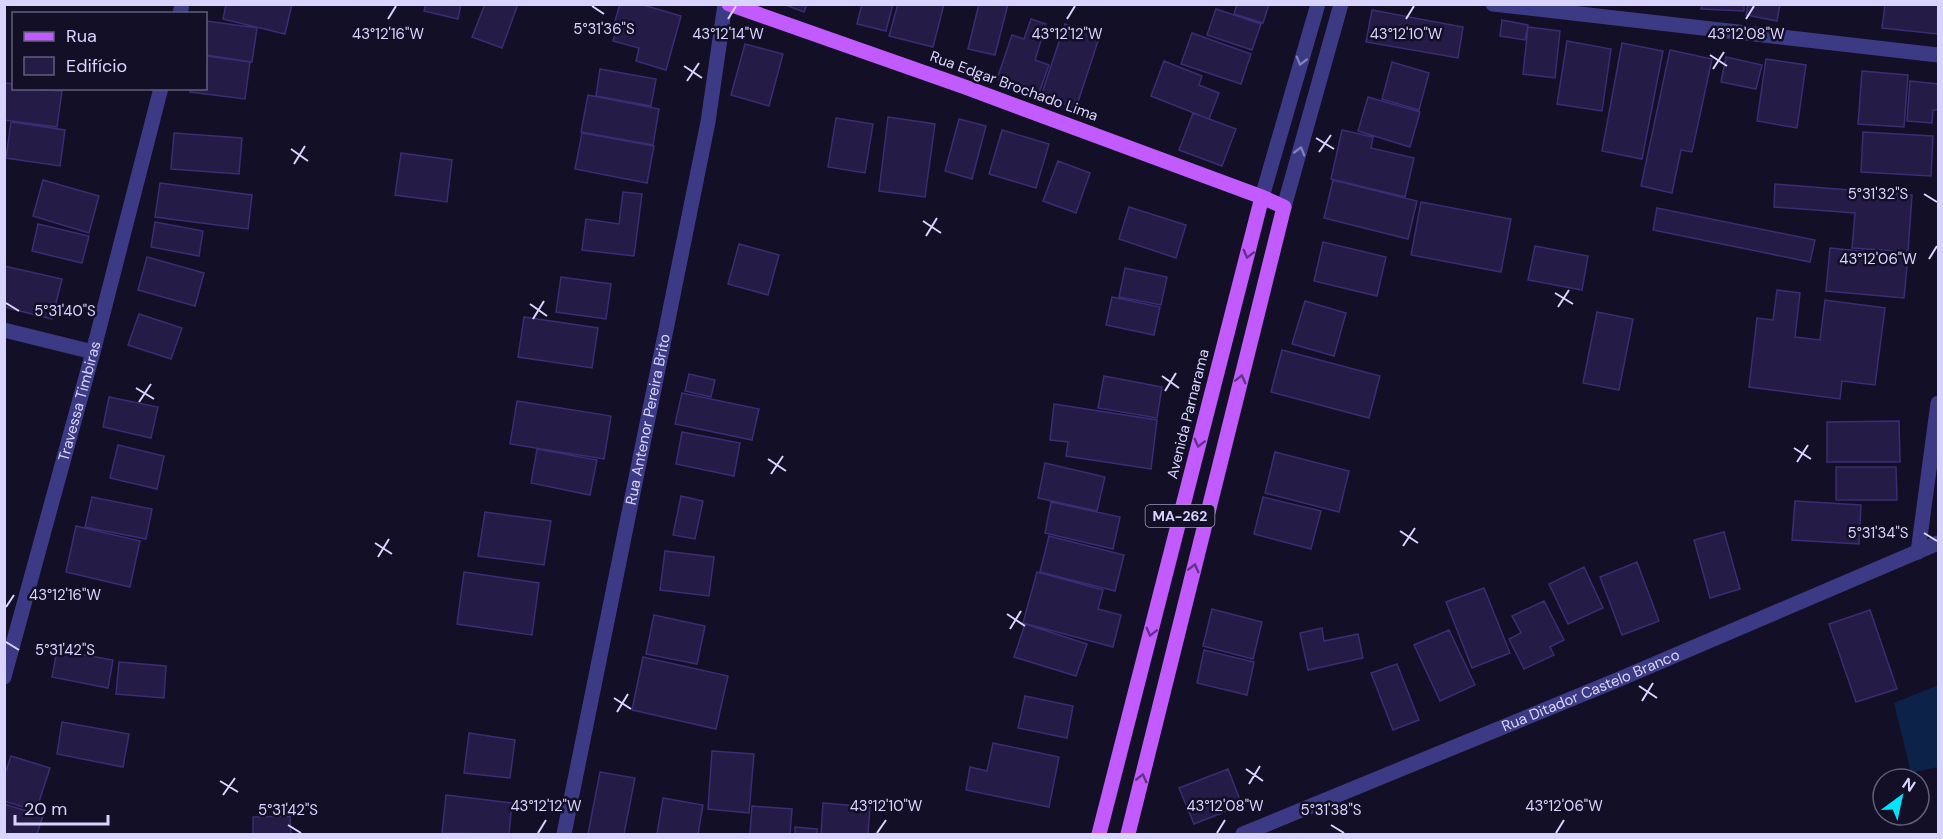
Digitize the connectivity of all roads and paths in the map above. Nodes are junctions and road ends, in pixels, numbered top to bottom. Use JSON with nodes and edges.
{"nodes":[{"id":1,"x":727,"y":4,"type":"edge"},
{"id":2,"x":1318,"y":4,"type":"edge"},
{"id":3,"x":1341,"y":4,"type":"edge"},
{"id":4,"x":1493,"y":4,"type":"edge"},
{"id":5,"x":1938,"y":55,"type":"edge"},
{"id":6,"x":160,"y":90,"type":"edge"},
{"id":7,"x":1262,"y":197,"type":"junction"},
{"id":8,"x":1284,"y":207,"type":"junction"},
{"id":9,"x":4,"y":330,"type":"edge"},
{"id":10,"x":93,"y":352,"type":"junction"},
{"id":11,"x":1938,"y":403,"type":"edge"},
{"id":12,"x":1938,"y":543,"type":"edge"},
{"id":13,"x":1918,"y":552,"type":"junction"},
{"id":14,"x":4,"y":677,"type":"edge"},
{"id":15,"x":564,"y":834,"type":"edge"},
{"id":16,"x":1099,"y":834,"type":"edge"},
{"id":17,"x":1128,"y":834,"type":"edge"},
{"id":18,"x":1243,"y":834,"type":"edge"}],
"edges":[{"from":1,"to":7,"type":"main road","name":"Rua Edgar Brochado Lima"},
{"from":1,"to":15,"type":"street","name":"Rua Antenor Pereira Brito"},
{"from":2,"to":7,"type":"street","name":"Avenida Parnarama","number":"MA-262","one_way":true},
{"from":8,"to":3,"type":"street","number":"MA-262","one_way":true},
{"from":4,"to":5,"type":"street"},
{"from":6,"to":10,"type":"street","name":"Travessa Timbiras"},
{"from":7,"to":8,"type":"main road","name":"Rua Edgar Brochado Lima"},
{"from":7,"to":16,"type":"main road","name":"Avenida Parnarama","number":"MA-262","one_way":true},
{"from":17,"to":8,"type":"main road","number":"MA-262","one_way":true},
{"from":9,"to":10,"type":"street"},
{"from":10,"to":14,"type":"street","name":"Travessa Timbiras"},
{"from":11,"to":13,"type":"street"},
{"from":12,"to":13,"type":"street","name":"Rua Ditador Castelo Branco"},
{"from":13,"to":18,"type":"street","name":"Rua Ditador Castelo Branco"}]}
